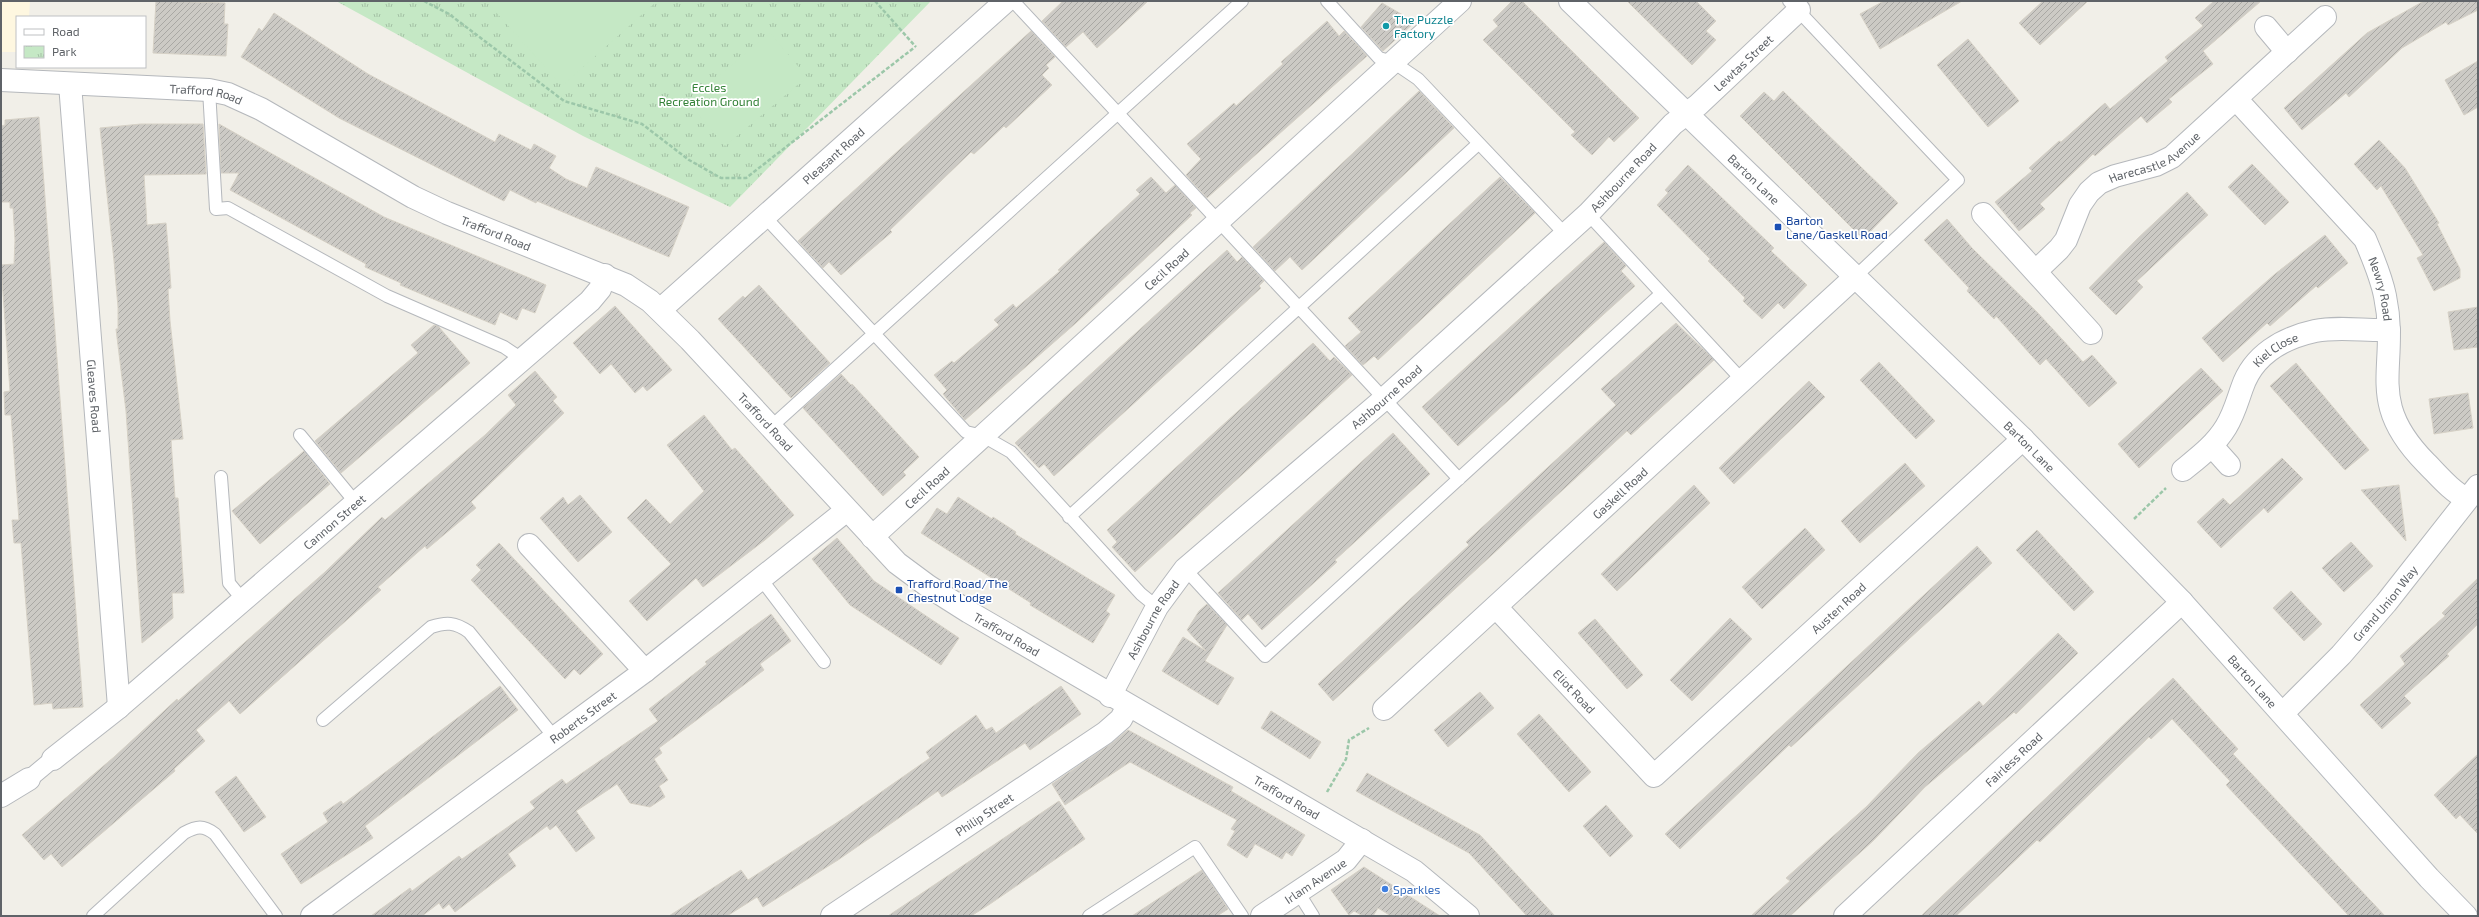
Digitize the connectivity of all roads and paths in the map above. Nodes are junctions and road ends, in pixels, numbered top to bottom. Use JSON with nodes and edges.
{"nodes":[{"id":1,"x":424,"y":1,"type":"edge"},
{"id":2,"x":875,"y":1,"type":"edge"},
{"id":3,"x":1006,"y":1,"type":"edge"},
{"id":4,"x":1013,"y":1,"type":"edge"},
{"id":5,"x":1242,"y":1,"type":"edge"},
{"id":6,"x":1327,"y":1,"type":"edge"},
{"id":7,"x":1460,"y":1,"type":"edge"},
{"id":8,"x":1570,"y":1,"type":"edge"},
{"id":9,"x":1794,"y":6,"type":"edge"},
{"id":10,"x":2326,"y":17,"type":"dead end"},
{"id":11,"x":2266,"y":27,"type":"dead end"},
{"id":12,"x":915,"y":47,"type":"junction"},
{"id":13,"x":2287,"y":52,"type":"junction"},
{"id":14,"x":1393,"y":62,"type":"junction"},
{"id":15,"x":932,"y":67,"type":"junction"},
{"id":16,"x":1,"y":80,"type":"edge"},
{"id":17,"x":70,"y":84,"type":"junction"},
{"id":18,"x":209,"y":90,"type":"junction"},
{"id":19,"x":2236,"y":99,"type":"junction"},
{"id":20,"x":1118,"y":113,"type":"junction"},
{"id":21,"x":1687,"y":115,"type":"junction"},
{"id":22,"x":1478,"y":144,"type":"junction"},
{"id":23,"x":1588,"y":214,"type":"junction"},
{"id":24,"x":1983,"y":214,"type":"dead end"},
{"id":25,"x":765,"y":217,"type":"junction"},
{"id":26,"x":1219,"y":221,"type":"junction"},
{"id":27,"x":1565,"y":234,"type":"junction"},
{"id":28,"x":2036,"y":271,"type":"junction"},
{"id":29,"x":605,"y":275,"type":"junction"},
{"id":30,"x":1855,"y":277,"type":"junction"},
{"id":31,"x":1661,"y":294,"type":"junction"},
{"id":32,"x":1299,"y":307,"type":"junction"},
{"id":33,"x":660,"y":310,"type":"junction"},
{"id":34,"x":2388,"y":330,"type":"junction"},
{"id":35,"x":876,"y":332,"type":"junction"},
{"id":36,"x":2091,"y":333,"type":"dead end"},
{"id":37,"x":522,"y":360,"type":"junction"},
{"id":38,"x":1742,"y":380,"type":"junction"},
{"id":39,"x":1384,"y":399,"type":"junction"},
{"id":40,"x":772,"y":426,"type":"junction"},
{"id":41,"x":300,"y":435,"type":"dead end"},
{"id":42,"x":983,"y":436,"type":"junction"},
{"id":43,"x":2023,"y":439,"type":"junction"},
{"id":44,"x":2212,"y":446,"type":"junction"},
{"id":45,"x":2229,"y":464,"type":"dead end"},
{"id":46,"x":2183,"y":470,"type":"joint"},
{"id":47,"x":221,"y":477,"type":"dead end"},
{"id":48,"x":1459,"y":479,"type":"junction"},
{"id":49,"x":2473,"y":492,"type":"edge"},
{"id":50,"x":356,"y":503,"type":"junction"},
{"id":51,"x":847,"y":510,"type":"junction"},
{"id":52,"x":1069,"y":517,"type":"junction"},
{"id":53,"x":2117,"y":536,"type":"junction"},
{"id":54,"x":872,"y":537,"type":"junction"},
{"id":55,"x":529,"y":545,"type":"dead end"},
{"id":56,"x":1185,"y":569,"type":"junction"},
{"id":57,"x":760,"y":578,"type":"junction"},
{"id":58,"x":244,"y":600,"type":"junction"},
{"id":59,"x":2182,"y":602,"type":"junction"},
{"id":60,"x":1158,"y":607,"type":"junction"},
{"id":61,"x":1496,"y":607,"type":"junction"},
{"id":62,"x":824,"y":662,"type":"dead end"},
{"id":63,"x":644,"y":671,"type":"junction"},
{"id":64,"x":1119,"y":701,"type":"junction"},
{"id":65,"x":119,"y":708,"type":"junction"},
{"id":66,"x":1384,"y":709,"type":"dead end"},
{"id":67,"x":2283,"y":713,"type":"junction"},
{"id":68,"x":323,"y":720,"type":"dead end"},
{"id":69,"x":555,"y":738,"type":"junction"},
{"id":70,"x":1349,"y":740,"type":"dead end"},
{"id":71,"x":53,"y":759,"type":"joint"},
{"id":72,"x":1654,"y":776,"type":"joint"},
{"id":73,"x":29,"y":779,"type":"joint"},
{"id":74,"x":1329,"y":787,"type":"dead end"},
{"id":75,"x":2,"y":790,"type":"edge"},
{"id":76,"x":1362,"y":840,"type":"junction"},
{"id":77,"x":1298,"y":892,"type":"junction"},
{"id":78,"x":93,"y":916,"type":"edge"},
{"id":79,"x":276,"y":916,"type":"edge"},
{"id":80,"x":312,"y":916,"type":"edge"},
{"id":81,"x":832,"y":916,"type":"edge"},
{"id":82,"x":1089,"y":916,"type":"edge"},
{"id":83,"x":1242,"y":916,"type":"edge"},
{"id":84,"x":1262,"y":916,"type":"edge"},
{"id":85,"x":1313,"y":916,"type":"edge"},
{"id":86,"x":1468,"y":916,"type":"edge"},
{"id":87,"x":1845,"y":916,"type":"edge"},
{"id":88,"x":2466,"y":916,"type":"edge"}],
"edges":[{"from":1,"to":12,"type":"path"},
{"from":2,"to":12,"type":"path"},
{"from":3,"to":15,"type":"street","name":"Pleasant Road"},
{"from":4,"to":20,"type":"lane"},
{"from":5,"to":20,"type":"lane"},
{"from":6,"to":14,"type":"lane"},
{"from":7,"to":14,"type":"street","name":"Cecil Road"},
{"from":8,"to":21,"type":"street","name":"Barton Lane"},
{"from":9,"to":21,"type":"street","name":"Lewtas Street"},
{"from":9,"to":30,"type":"lane"},
{"from":10,"to":13,"type":"street","name":"Harecastle Avenue"},
{"from":11,"to":13,"type":"street"},
{"from":12,"to":15,"type":"path"},
{"from":13,"to":19,"type":"street","name":"Harecastle Avenue"},
{"from":14,"to":22,"type":"lane"},
{"from":14,"to":26,"type":"street","name":"Cecil Road"},
{"from":15,"to":25,"type":"street","name":"Pleasant Road"},
{"from":16,"to":17,"type":"street","name":"Trafford Road"},
{"from":17,"to":18,"type":"street","name":"Trafford Road"},
{"from":17,"to":65,"type":"street","name":"Gleaves Road"},
{"from":18,"to":29,"type":"street","name":"Trafford Road"},
{"from":18,"to":37,"type":"lane"},
{"from":19,"to":28,"type":"street","name":"Harecastle Avenue"},
{"from":19,"to":34,"type":"street","name":"Newry Road"},
{"from":20,"to":26,"type":"lane"},
{"from":20,"to":35,"type":"lane"},
{"from":21,"to":23,"type":"street","name":"Ashbourne Road"},
{"from":21,"to":30,"type":"street","name":"Barton Lane"},
{"from":22,"to":27,"type":"lane"},
{"from":22,"to":32,"type":"lane"},
{"from":23,"to":27,"type":"street","name":"Ashbourne Road"},
{"from":23,"to":31,"type":"lane"},
{"from":24,"to":28,"type":"street"},
{"from":25,"to":33,"type":"street","name":"Pleasant Road"},
{"from":25,"to":35,"type":"lane"},
{"from":26,"to":32,"type":"lane"},
{"from":26,"to":42,"type":"street","name":"Cecil Road"},
{"from":27,"to":39,"type":"street","name":"Ashbourne Road"},
{"from":28,"to":36,"type":"street"},
{"from":29,"to":33,"type":"street","name":"Trafford Road"},
{"from":29,"to":37,"type":"street","name":"Cannon Street"},
{"from":30,"to":38,"type":"street","name":"Gaskell Road"},
{"from":30,"to":43,"type":"street","name":"Barton Lane"},
{"from":31,"to":38,"type":"lane"},
{"from":31,"to":48,"type":"lane"},
{"from":32,"to":39,"type":"lane"},
{"from":32,"to":52,"type":"lane"},
{"from":33,"to":40,"type":"street","name":"Trafford Road"},
{"from":34,"to":44,"type":"street","name":"Kiel Close"},
{"from":34,"to":49,"type":"street","name":"Newry Road"},
{"from":35,"to":40,"type":"lane"},
{"from":35,"to":42,"type":"lane"},
{"from":37,"to":50,"type":"street","name":"Cannon Street"},
{"from":38,"to":61,"type":"street","name":"Gaskell Road"},
{"from":39,"to":48,"type":"lane"},
{"from":39,"to":56,"type":"street","name":"Ashbourne Road"},
{"from":40,"to":51,"type":"street","name":"Trafford Road"},
{"from":41,"to":50,"type":"lane"},
{"from":42,"to":52,"type":"lane"},
{"from":42,"to":54,"type":"street","name":"Cecil Road"},
{"from":43,"to":53,"type":"street","name":"Barton Lane"},
{"from":43,"to":72,"type":"street","name":"Austen Road"},
{"from":44,"to":45,"type":"street"},
{"from":44,"to":46,"type":"street","name":"Kiel Close"},
{"from":46,"to":53,"type":"path"},
{"from":47,"to":58,"type":"lane"},
{"from":48,"to":56,"type":"lane"},
{"from":49,"to":67,"type":"street","name":"Grand Union Way"},
{"from":50,"to":58,"type":"street","name":"Cannon Street"},
{"from":51,"to":54,"type":"street","name":"Trafford Road"},
{"from":51,"to":57,"type":"street","name":"Roberts Street"},
{"from":52,"to":60,"type":"lane"},
{"from":53,"to":59,"type":"street","name":"Barton Lane"},
{"from":54,"to":64,"type":"street","name":"Trafford Road"},
{"from":55,"to":63,"type":"street"},
{"from":56,"to":60,"type":"street","name":"Ashbourne Road"},
{"from":57,"to":62,"type":"lane"},
{"from":57,"to":63,"type":"street","name":"Roberts Street"},
{"from":58,"to":65,"type":"street","name":"Cannon Street"},
{"from":59,"to":67,"type":"street","name":"Barton Lane"},
{"from":59,"to":87,"type":"street","name":"Fairless Road"},
{"from":60,"to":64,"type":"street","name":"Ashbourne Road"},
{"from":61,"to":66,"type":"street","name":"Gaskell Road"},
{"from":61,"to":72,"type":"street","name":"Eliot Road"},
{"from":63,"to":69,"type":"street","name":"Roberts Street"},
{"from":64,"to":76,"type":"street","name":"Trafford Road"},
{"from":64,"to":81,"type":"street","name":"Philip Street"},
{"from":65,"to":71,"type":"street","name":"Cannon Street"},
{"from":67,"to":88,"type":"street","name":"Barton Lane"},
{"from":68,"to":69,"type":"lane"},
{"from":69,"to":80,"type":"street","name":"Roberts Street"},
{"from":70,"to":74,"type":"path"},
{"from":71,"to":73,"type":"street"},
{"from":73,"to":75,"type":"street"},
{"from":76,"to":77,"type":"street","name":"Irlam Avenue"},
{"from":76,"to":86,"type":"street","name":"Trafford Road"},
{"from":77,"to":84,"type":"street","name":"Irlam Avenue"},
{"from":77,"to":85,"type":"lane"},
{"from":78,"to":79,"type":"lane"},
{"from":82,"to":83,"type":"lane"}]}
